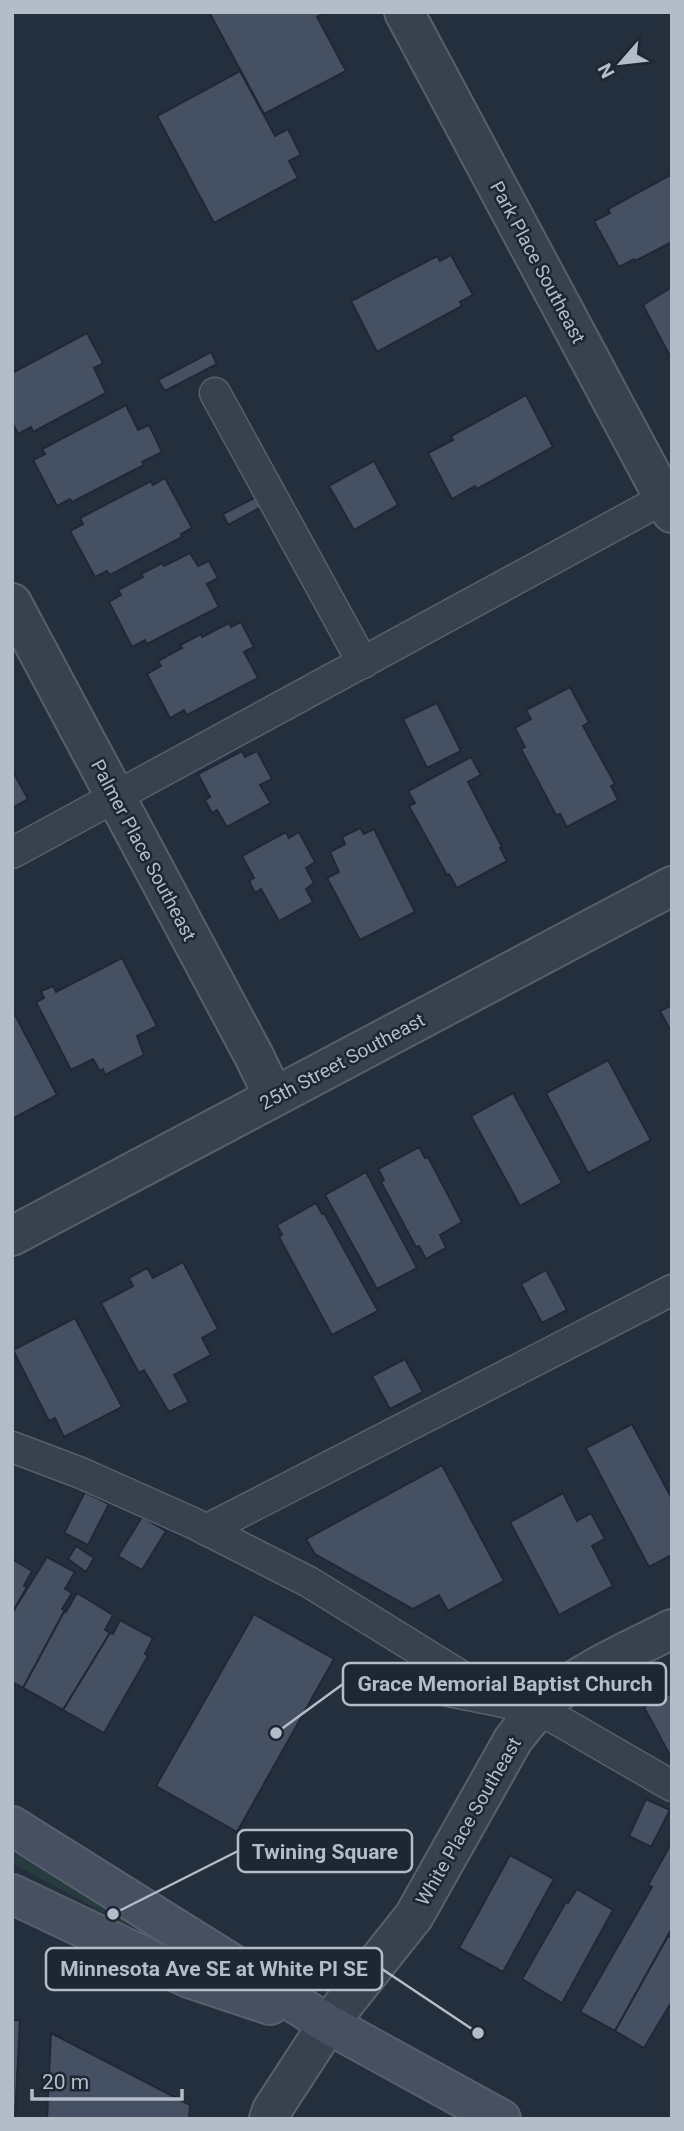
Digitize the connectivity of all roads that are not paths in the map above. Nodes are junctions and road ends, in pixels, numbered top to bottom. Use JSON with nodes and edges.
{"nodes":[{"id":1,"x":404,"y":12,"type":"edge"},
{"id":2,"x":215,"y":393,"type":"dead end"},
{"id":3,"x":669,"y":501,"type":"edge"},
{"id":4,"x":12,"y":603,"type":"edge"},
{"id":5,"x":363,"y":663,"type":"junction"},
{"id":6,"x":116,"y":797,"type":"junction"},
{"id":7,"x":12,"y":853,"type":"edge"},
{"id":8,"x":672,"y":886,"type":"edge"},
{"id":9,"x":274,"y":1097,"type":"junction"},
{"id":10,"x":12,"y":1236,"type":"edge"},
{"id":11,"x":672,"y":1290,"type":"edge"},
{"id":12,"x":12,"y":1447,"type":"edge"},
{"id":13,"x":206,"y":1530,"type":"junction"},
{"id":14,"x":672,"y":1629,"type":"edge"},
{"id":15,"x":419,"y":1685,"type":"dead end"},
{"id":16,"x":521,"y":1706,"type":"junction"},
{"id":17,"x":672,"y":1786,"type":"edge"},
{"id":18,"x":12,"y":1826,"type":"edge"},
{"id":19,"x":12,"y":1894,"type":"edge"},
{"id":20,"x":328,"y":2024,"type":"junction"},
{"id":21,"x":269,"y":2119,"type":"edge"},
{"id":22,"x":501,"y":2119,"type":"edge"}],
"edges":[{"from":1,"to":3,"type":"street","name":"Park Place Southeast"},
{"from":2,"to":5,"type":"lane"},
{"from":3,"to":5,"type":"lane"},
{"from":4,"to":6,"type":"street","name":"Palmer Place Southeast"},
{"from":5,"to":6,"type":"lane"},
{"from":6,"to":7,"type":"lane"},
{"from":6,"to":9,"type":"street","name":"Palmer Place Southeast"},
{"from":8,"to":9,"type":"street","name":"25th Street Southeast"},
{"from":9,"to":10,"type":"street","name":"25th Street Southeast"},
{"from":11,"to":13,"type":"lane"},
{"from":12,"to":13,"type":"lane"},
{"from":13,"to":16,"type":"lane"},
{"from":14,"to":16,"type":"street","name":"White Place Southeast"},
{"from":15,"to":16,"type":"lane"},
{"from":16,"to":17,"type":"lane"},
{"from":16,"to":20,"type":"street","name":"White Place Southeast"},
{"from":18,"to":20,"type":"main road"},
{"from":19,"to":20,"type":"main road"},
{"from":20,"to":21,"type":"street","name":"White Place Southeast"},
{"from":20,"to":22,"type":"main road"}]}
